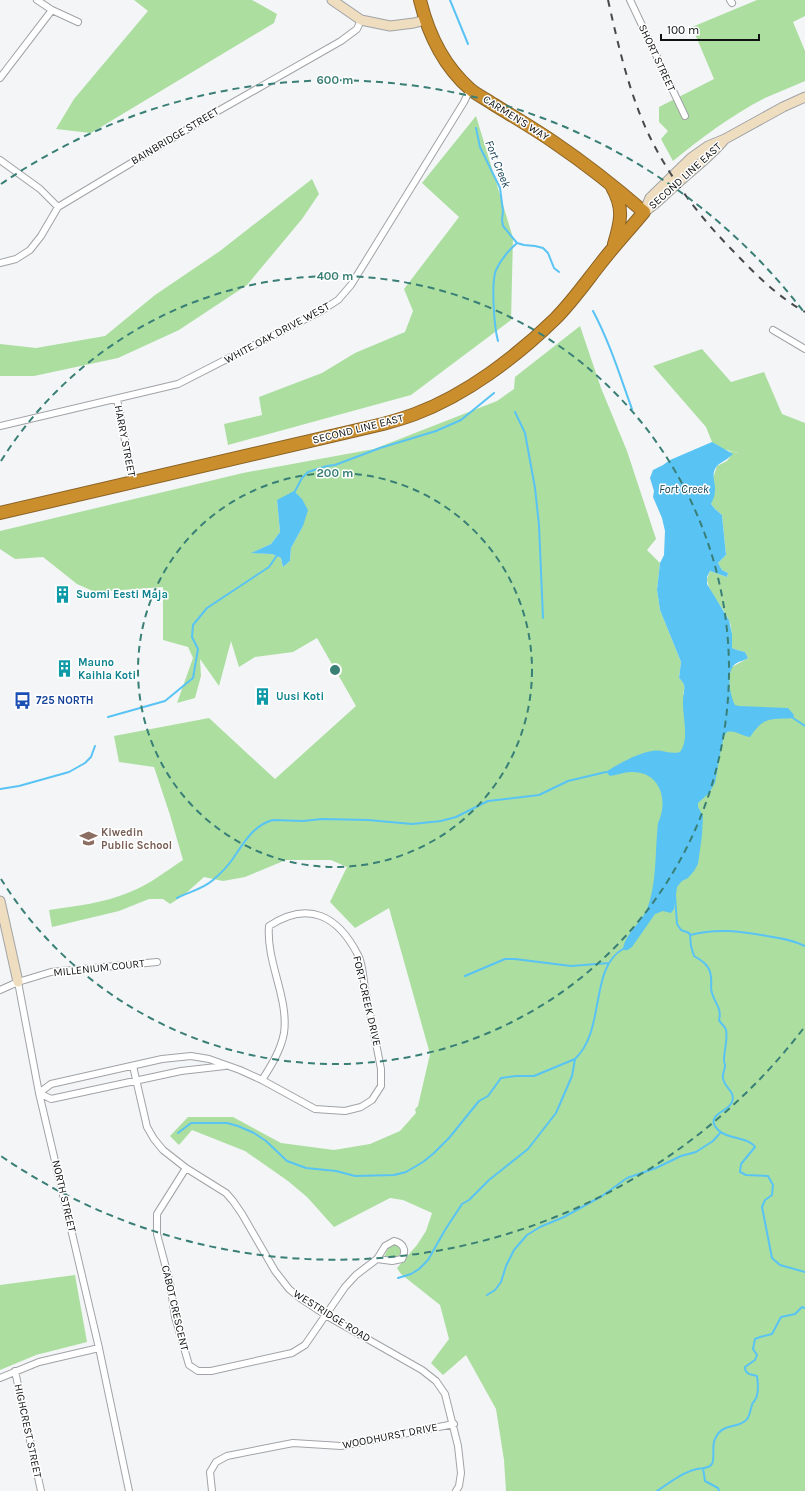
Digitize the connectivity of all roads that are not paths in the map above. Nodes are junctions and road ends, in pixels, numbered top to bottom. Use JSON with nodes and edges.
{"nodes":[{"id":1,"x":37,"y":0,"type":"edge"},
{"id":2,"x":332,"y":0,"type":"edge"},
{"id":3,"x":420,"y":0,"type":"edge"},
{"id":4,"x":630,"y":0,"type":"edge"},
{"id":5,"x":52,"y":10,"type":"junction"},
{"id":6,"x":361,"y":20,"type":"junction"},
{"id":7,"x":425,"y":20,"type":"junction"},
{"id":8,"x":78,"y":22,"type":"dead end"},
{"id":9,"x":0,"y":78,"type":"edge"},
{"id":10,"x":470,"y":89,"type":"junction"},
{"id":11,"x":805,"y":97,"type":"edge"},
{"id":12,"x":685,"y":116,"type":"dead end"},
{"id":13,"x":0,"y":160,"type":"edge"},
{"id":14,"x":609,"y":182,"type":"junction"},
{"id":15,"x":58,"y":207,"type":"junction"},
{"id":16,"x":644,"y":212,"type":"junction"},
{"id":17,"x":612,"y":249,"type":"junction"},
{"id":18,"x":0,"y":263,"type":"edge"},
{"id":19,"x":773,"y":330,"type":"dead end"},
{"id":20,"x":805,"y":349,"type":"edge"},
{"id":21,"x":117,"y":399,"type":"junction"},
{"id":22,"x":0,"y":426,"type":"edge"},
{"id":23,"x":133,"y":482,"type":"junction"},
{"id":24,"x":0,"y":513,"type":"edge"},
{"id":25,"x":0,"y":901,"type":"edge"},
{"id":26,"x":158,"y":962,"type":"dead end"},
{"id":27,"x":18,"y":982,"type":"junction"},
{"id":28,"x":0,"y":990,"type":"edge"},
{"id":29,"x":227,"y":1065,"type":"junction"},
{"id":30,"x":133,"y":1066,"type":"junction"},
{"id":31,"x":262,"y":1080,"type":"junction"},
{"id":32,"x":137,"y":1081,"type":"junction"},
{"id":33,"x":39,"y":1093,"type":"junction"},
{"id":34,"x":186,"y":1168,"type":"junction"},
{"id":35,"x":377,"y":1259,"type":"dead end"},
{"id":36,"x":327,"y":1316,"type":"junction"},
{"id":37,"x":99,"y":1348,"type":"junction"},
{"id":38,"x":15,"y":1371,"type":"junction"},
{"id":39,"x":0,"y":1378,"type":"edge"},
{"id":40,"x":454,"y":1424,"type":"junction"},
{"id":41,"x":41,"y":1491,"type":"edge"},
{"id":42,"x":129,"y":1491,"type":"edge"},
{"id":43,"x":212,"y":1491,"type":"edge"},
{"id":44,"x":456,"y":1491,"type":"edge"}],
"edges":[{"from":1,"to":5,"type":"street"},
{"from":2,"to":6,"type":"main road"},
{"from":3,"to":7,"type":"highway","name":"CARMEN'S WAY"},
{"from":4,"to":12,"type":"street","name":"SHORT STREET"},
{"from":5,"to":8,"type":"street"},
{"from":5,"to":9,"type":"street"},
{"from":6,"to":7,"type":"main road"},
{"from":6,"to":15,"type":"street","name":"BAINBRIDGE STREET"},
{"from":7,"to":10,"type":"highway","name":"CARMEN'S WAY"},
{"from":10,"to":14,"type":"highway","name":"CARMEN'S WAY"},
{"from":10,"to":21,"type":"street","name":"WHITE OAK DRIVE WEST"},
{"from":11,"to":16,"type":"main road","name":"SECOND LINE EAST"},
{"from":13,"to":15,"type":"street"},
{"from":14,"to":16,"type":"highway","name":"CARMEN'S WAY"},
{"from":14,"to":17,"type":"highway"},
{"from":15,"to":18,"type":"street","name":"BAINBRIDGE STREET"},
{"from":16,"to":17,"type":"highway","name":"SECOND LINE EAST"},
{"from":17,"to":23,"type":"highway","name":"SECOND LINE EAST"},
{"from":19,"to":20,"type":"street"},
{"from":21,"to":22,"type":"street","name":"WHITE OAK DRIVE WEST"},
{"from":21,"to":23,"type":"street","name":"HARRY STREET"},
{"from":23,"to":24,"type":"highway","name":"SECOND LINE EAST"},
{"from":25,"to":27,"type":"main road","name":"NORTH STREET"},
{"from":26,"to":27,"type":"street","name":"MILLENIUM COURT"},
{"from":27,"to":28,"type":"street","name":"MILLENIUM COURT"},
{"from":27,"to":33,"type":"street","name":"NORTH STREET"},
{"from":29,"to":30,"type":"street","name":"FORT CREEK DRIVE"},
{"from":29,"to":31,"type":"street","name":"FORT CREEK DRIVE"},
{"from":29,"to":32,"type":"street","name":"FORT CREEK DRIVE"},
{"from":30,"to":32,"type":"street","name":"WESTRIDGE ROAD"},
{"from":30,"to":33,"type":"street","name":"FORT CREEK DRIVE"},
{"from":31,"to":31,"type":"street","name":"FORT CREEK DRIVE"},
{"from":32,"to":33,"type":"street","name":"FORT CREEK DRIVE"},
{"from":32,"to":34,"type":"street","name":"WESTRIDGE ROAD"},
{"from":33,"to":37,"type":"street","name":"NORTH STREET"},
{"from":34,"to":36,"type":"street","name":"WESTRIDGE ROAD"},
{"from":34,"to":36,"type":"street","name":"CABOT CRESCENT"},
{"from":35,"to":36,"type":"street","name":"CABOT CRESCENT"},
{"from":36,"to":40,"type":"street","name":"WESTRIDGE ROAD"},
{"from":37,"to":38,"type":"street"},
{"from":37,"to":42,"type":"street","name":"NORTH STREET"},
{"from":38,"to":39,"type":"street"},
{"from":38,"to":41,"type":"street","name":"HIGHCREST STREET"},
{"from":40,"to":43,"type":"street","name":"WOODHURST DRIVE"},
{"from":40,"to":44,"type":"street","name":"WESTRIDGE ROAD"}]}
